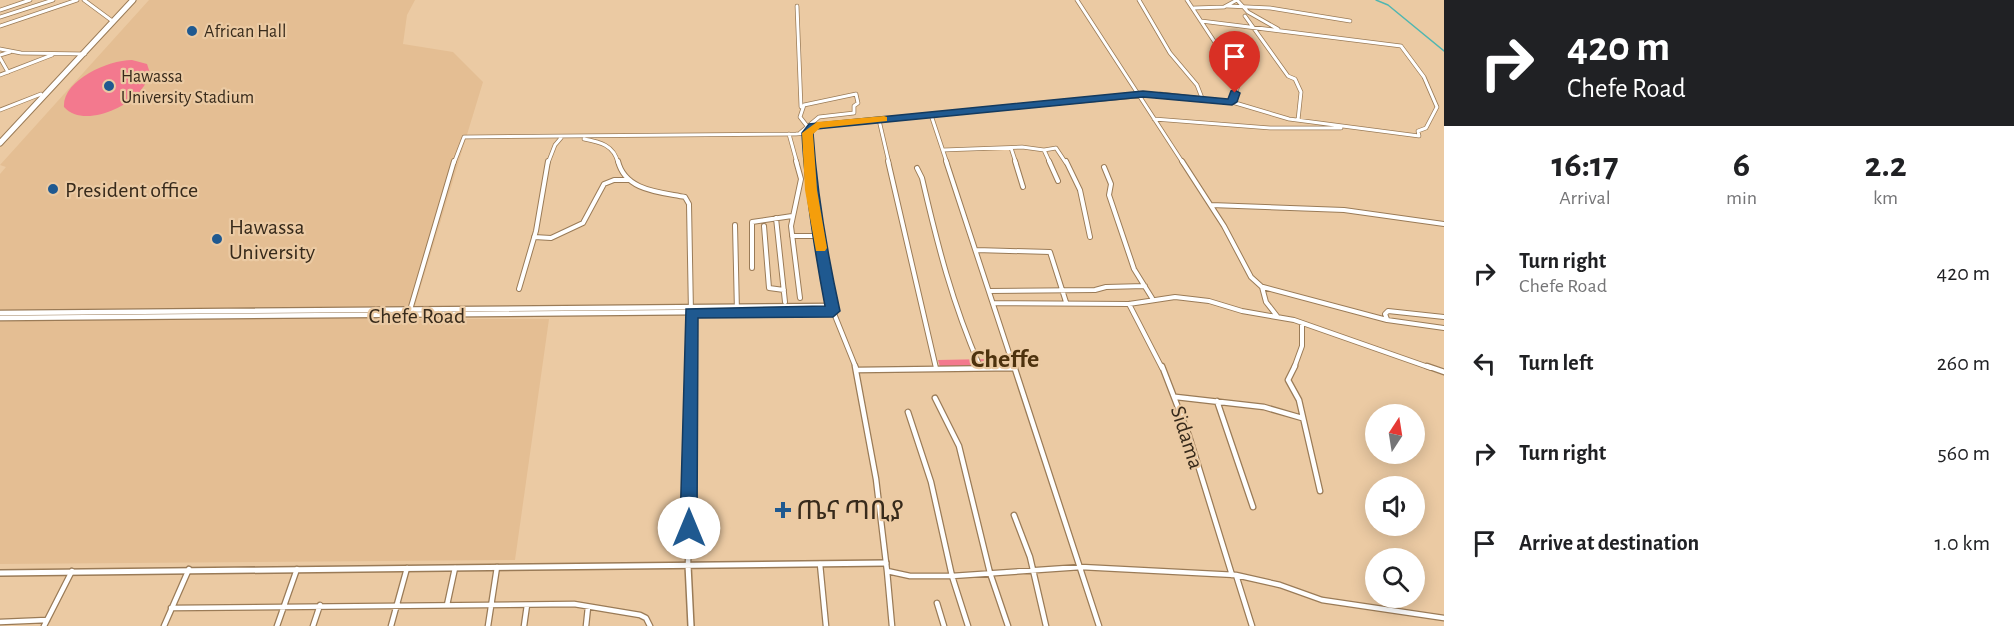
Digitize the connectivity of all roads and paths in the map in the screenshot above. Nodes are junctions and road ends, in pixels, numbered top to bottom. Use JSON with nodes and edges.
{"nodes":[{"id":1,"x":30,"y":0,"type":"edge"},
{"id":2,"x":54,"y":0,"type":"edge"},
{"id":3,"x":77,"y":0,"type":"edge"},
{"id":4,"x":84,"y":0,"type":"edge"},
{"id":5,"x":128,"y":0,"type":"edge"},
{"id":6,"x":133,"y":0,"type":"edge"},
{"id":7,"x":1077,"y":0,"type":"edge"},
{"id":8,"x":1139,"y":0,"type":"edge"},
{"id":9,"x":1187,"y":0,"type":"edge"},
{"id":10,"x":1237,"y":0,"type":"edge"},
{"id":11,"x":24,"y":1,"type":"edge"},
{"id":12,"x":61,"y":5,"type":"junction"},
{"id":13,"x":797,"y":6,"type":"dead end"},
{"id":14,"x":1227,"y":6,"type":"junction"},
{"id":15,"x":1241,"y":6,"type":"junction"},
{"id":16,"x":1193,"y":8,"type":"junction"},
{"id":17,"x":0,"y":9,"type":"edge"},
{"id":18,"x":1245,"y":16,"type":"dead end"},
{"id":19,"x":0,"y":18,"type":"edge"},
{"id":20,"x":111,"y":20,"type":"junction"},
{"id":21,"x":1202,"y":21,"type":"junction"},
{"id":22,"x":1350,"y":21,"type":"dead end"},
{"id":23,"x":1250,"y":25,"type":"junction"},
{"id":24,"x":0,"y":26,"type":"edge"},
{"id":25,"x":1279,"y":30,"type":"junction"},
{"id":26,"x":0,"y":53,"type":"edge"},
{"id":27,"x":53,"y":54,"type":"junction"},
{"id":28,"x":81,"y":55,"type":"junction"},
{"id":29,"x":8,"y":72,"type":"junction"},
{"id":30,"x":0,"y":75,"type":"edge"},
{"id":31,"x":41,"y":94,"type":"junction"},
{"id":32,"x":1140,"y":96,"type":"junction"},
{"id":33,"x":1202,"y":98,"type":"junction"},
{"id":34,"x":1232,"y":102,"type":"junction"},
{"id":35,"x":801,"y":107,"type":"junction"},
{"id":36,"x":0,"y":110,"type":"edge"},
{"id":37,"x":932,"y":115,"type":"junction"},
{"id":38,"x":1154,"y":119,"type":"junction"},
{"id":39,"x":879,"y":120,"type":"junction"},
{"id":40,"x":1298,"y":120,"type":"junction"},
{"id":41,"x":807,"y":126,"type":"junction"},
{"id":42,"x":1344,"y":128,"type":"junction"},
{"id":43,"x":808,"y":133,"type":"junction"},
{"id":44,"x":789,"y":134,"type":"junction"},
{"id":45,"x":799,"y":134,"type":"junction"},
{"id":46,"x":0,"y":136,"type":"edge"},
{"id":47,"x":561,"y":138,"type":"junction"},
{"id":48,"x":572,"y":138,"type":"junction"},
{"id":49,"x":0,"y":142,"type":"edge"},
{"id":50,"x":1011,"y":148,"type":"junction"},
{"id":51,"x":943,"y":150,"type":"junction"},
{"id":52,"x":1044,"y":150,"type":"junction"},
{"id":53,"x":1104,"y":167,"type":"dead end"},
{"id":54,"x":917,"y":168,"type":"dead end"},
{"id":55,"x":628,"y":181,"type":"junction"},
{"id":56,"x":1058,"y":181,"type":"dead end"},
{"id":57,"x":1023,"y":187,"type":"dead end"},
{"id":58,"x":1211,"y":205,"type":"junction"},
{"id":59,"x":792,"y":216,"type":"junction"},
{"id":60,"x":776,"y":218,"type":"junction"},
{"id":61,"x":1444,"y":224,"type":"edge"},
{"id":62,"x":735,"y":225,"type":"dead end"},
{"id":63,"x":764,"y":226,"type":"dead end"},
{"id":64,"x":792,"y":236,"type":"junction"},
{"id":65,"x":817,"y":236,"type":"junction"},
{"id":66,"x":534,"y":237,"type":"junction"},
{"id":67,"x":1090,"y":237,"type":"dead end"},
{"id":68,"x":976,"y":250,"type":"junction"},
{"id":69,"x":752,"y":267,"type":"dead end"},
{"id":70,"x":1145,"y":286,"type":"junction"},
{"id":71,"x":1262,"y":287,"type":"junction"},
{"id":72,"x":1062,"y":288,"type":"junction"},
{"id":73,"x":519,"y":290,"type":"dead end"},
{"id":74,"x":784,"y":290,"type":"junction"},
{"id":75,"x":989,"y":291,"type":"junction"},
{"id":76,"x":800,"y":298,"type":"dead end"},
{"id":77,"x":1152,"y":298,"type":"junction"},
{"id":78,"x":785,"y":302,"type":"dead end"},
{"id":79,"x":1066,"y":302,"type":"junction"},
{"id":80,"x":993,"y":303,"type":"junction"},
{"id":81,"x":1129,"y":304,"type":"junction"},
{"id":82,"x":832,"y":309,"type":"junction"},
{"id":83,"x":410,"y":310,"type":"junction"},
{"id":84,"x":691,"y":310,"type":"junction"},
{"id":85,"x":737,"y":310,"type":"junction"},
{"id":86,"x":0,"y":313,"type":"edge"},
{"id":87,"x":1278,"y":316,"type":"junction"},
{"id":88,"x":1444,"y":317,"type":"edge"},
{"id":89,"x":0,"y":318,"type":"edge"},
{"id":90,"x":1387,"y":320,"type":"junction"},
{"id":91,"x":1302,"y":323,"type":"junction"},
{"id":92,"x":1444,"y":328,"type":"edge"},
{"id":93,"x":980,"y":367,"type":"junction"},
{"id":94,"x":936,"y":368,"type":"junction"},
{"id":95,"x":1016,"y":368,"type":"junction"},
{"id":96,"x":857,"y":370,"type":"junction"},
{"id":97,"x":1444,"y":372,"type":"edge"},
{"id":98,"x":1176,"y":397,"type":"junction"},
{"id":99,"x":935,"y":398,"type":"dead end"},
{"id":100,"x":1217,"y":401,"type":"junction"},
{"id":101,"x":908,"y":412,"type":"dead end"},
{"id":102,"x":1303,"y":418,"type":"junction"},
{"id":103,"x":1320,"y":491,"type":"dead end"},
{"id":104,"x":1253,"y":507,"type":"dead end"},
{"id":105,"x":1014,"y":515,"type":"dead end"},
{"id":106,"x":886,"y":562,"type":"junction"},
{"id":107,"x":820,"y":564,"type":"junction"},
{"id":108,"x":688,"y":565,"type":"junction"},
{"id":109,"x":497,"y":567,"type":"junction"},
{"id":110,"x":1081,"y":567,"type":"junction"},
{"id":111,"x":297,"y":568,"type":"junction"},
{"id":112,"x":407,"y":568,"type":"junction"},
{"id":113,"x":455,"y":568,"type":"junction"},
{"id":114,"x":189,"y":569,"type":"junction"},
{"id":115,"x":1033,"y":570,"type":"junction"},
{"id":116,"x":72,"y":571,"type":"junction"},
{"id":117,"x":887,"y":571,"type":"junction"},
{"id":118,"x":0,"y":573,"type":"edge"},
{"id":119,"x":990,"y":573,"type":"junction"},
{"id":120,"x":1234,"y":575,"type":"junction"},
{"id":121,"x":952,"y":576,"type":"junction"},
{"id":122,"x":937,"y":603,"type":"dead end"},
{"id":123,"x":491,"y":604,"type":"junction"},
{"id":124,"x":284,"y":605,"type":"junction"},
{"id":125,"x":320,"y":605,"type":"junction"},
{"id":126,"x":447,"y":605,"type":"junction"},
{"id":127,"x":527,"y":605,"type":"junction"},
{"id":128,"x":395,"y":606,"type":"junction"},
{"id":129,"x":588,"y":606,"type":"junction"},
{"id":130,"x":171,"y":608,"type":"junction"},
{"id":131,"x":1444,"y":618,"type":"edge"},
{"id":132,"x":48,"y":620,"type":"junction"},
{"id":133,"x":4,"y":623,"type":"edge"},
{"id":134,"x":45,"y":626,"type":"edge"},
{"id":135,"x":164,"y":626,"type":"edge"},
{"id":136,"x":277,"y":626,"type":"edge"},
{"id":137,"x":312,"y":626,"type":"edge"},
{"id":138,"x":391,"y":626,"type":"edge"},
{"id":139,"x":488,"y":626,"type":"edge"},
{"id":140,"x":524,"y":626,"type":"edge"},
{"id":141,"x":586,"y":626,"type":"edge"},
{"id":142,"x":650,"y":626,"type":"edge"},
{"id":143,"x":691,"y":626,"type":"edge"},
{"id":144,"x":826,"y":626,"type":"edge"},
{"id":145,"x":892,"y":626,"type":"edge"},
{"id":146,"x":944,"y":626,"type":"edge"},
{"id":147,"x":969,"y":626,"type":"edge"},
{"id":148,"x":1008,"y":626,"type":"edge"},
{"id":149,"x":1046,"y":626,"type":"edge"},
{"id":150,"x":1099,"y":626,"type":"edge"},
{"id":151,"x":1252,"y":626,"type":"edge"}],
"edges":[{"from":1,"to":11,"type":"street"},
{"from":2,"to":12,"type":"street"},
{"from":2,"to":19,"type":"street"},
{"from":3,"to":12,"type":"street"},
{"from":4,"to":20,"type":"street"},
{"from":5,"to":20,"type":"highway"},
{"from":6,"to":28,"type":"highway"},
{"from":7,"to":32,"type":"street"},
{"from":8,"to":33,"type":"street"},
{"from":9,"to":16,"type":"street"},
{"from":10,"to":14,"type":"street"},
{"from":10,"to":15,"type":"street"},
{"from":11,"to":17,"type":"street"},
{"from":12,"to":24,"type":"street"},
{"from":13,"to":35,"type":"street"},
{"from":14,"to":15,"type":"street"},
{"from":14,"to":16,"type":"street"},
{"from":15,"to":22,"type":"street"},
{"from":15,"to":25,"type":"street"},
{"from":16,"to":21,"type":"street"},
{"from":18,"to":23,"type":"street"},
{"from":20,"to":28,"type":"highway"},
{"from":21,"to":23,"type":"street"},
{"from":21,"to":34,"type":"street"},
{"from":23,"to":25,"type":"street"},
{"from":23,"to":40,"type":"street"},
{"from":25,"to":42,"type":"street"},
{"from":26,"to":27,"type":"street"},
{"from":26,"to":29,"type":"street"},
{"from":27,"to":28,"type":"street"},
{"from":27,"to":29,"type":"street"},
{"from":28,"to":31,"type":"highway"},
{"from":28,"to":49,"type":"highway"},
{"from":29,"to":30,"type":"street"},
{"from":31,"to":36,"type":"street"},
{"from":31,"to":46,"type":"highway"},
{"from":32,"to":33,"type":"street"},
{"from":32,"to":37,"type":"street"},
{"from":32,"to":38,"type":"street"},
{"from":33,"to":34,"type":"street"},
{"from":34,"to":40,"type":"street"},
{"from":35,"to":41,"type":"street"},
{"from":35,"to":41,"type":"street"},
{"from":37,"to":39,"type":"street"},
{"from":37,"to":51,"type":"street"},
{"from":38,"to":42,"type":"street"},
{"from":38,"to":58,"type":"street"},
{"from":39,"to":43,"type":"street"},
{"from":39,"to":94,"type":"street"},
{"from":40,"to":42,"type":"street"},
{"from":41,"to":45,"type":"street"},
{"from":43,"to":45,"type":"street"},
{"from":43,"to":65,"type":"street"},
{"from":44,"to":45,"type":"street"},
{"from":44,"to":48,"type":"street"},
{"from":44,"to":59,"type":"street"},
{"from":47,"to":48,"type":"street"},
{"from":47,"to":66,"type":"street"},
{"from":47,"to":83,"type":"street"},
{"from":48,"to":55,"type":"street"},
{"from":50,"to":51,"type":"street"},
{"from":50,"to":52,"type":"street"},
{"from":50,"to":57,"type":"street"},
{"from":51,"to":68,"type":"street"},
{"from":52,"to":56,"type":"street"},
{"from":52,"to":67,"type":"street"},
{"from":53,"to":70,"type":"street"},
{"from":54,"to":93,"type":"street"},
{"from":55,"to":66,"type":"street"},
{"from":55,"to":84,"type":"street"},
{"from":58,"to":61,"type":"street"},
{"from":58,"to":71,"type":"street"},
{"from":59,"to":60,"type":"street"},
{"from":59,"to":64,"type":"street"},
{"from":60,"to":69,"type":"street"},
{"from":60,"to":74,"type":"street"},
{"from":62,"to":85,"type":"street"},
{"from":63,"to":74,"type":"street"},
{"from":64,"to":65,"type":"street"},
{"from":64,"to":76,"type":"street"},
{"from":65,"to":82,"type":"street"},
{"from":66,"to":73,"type":"street"},
{"from":68,"to":72,"type":"street"},
{"from":68,"to":75,"type":"street"},
{"from":70,"to":72,"type":"street"},
{"from":70,"to":77,"type":"street"},
{"from":71,"to":87,"type":"street"},
{"from":71,"to":90,"type":"street"},
{"from":72,"to":75,"type":"street"},
{"from":72,"to":79,"type":"street"},
{"from":74,"to":78,"type":"street"},
{"from":75,"to":80,"type":"street"},
{"from":77,"to":81,"type":"street"},
{"from":77,"to":87,"type":"street"},
{"from":79,"to":80,"type":"street"},
{"from":79,"to":81,"type":"street"},
{"from":80,"to":95,"type":"street"},
{"from":81,"to":98,"type":"street","name":"Sidama"},
{"from":82,"to":85,"type":"street","name":"Chefe Road"},
{"from":82,"to":96,"type":"street"},
{"from":83,"to":84,"type":"street","name":"Chefe Road"},
{"from":83,"to":86,"type":"street","name":"Chefe Road"},
{"from":84,"to":85,"type":"street","name":"Chefe Road"},
{"from":84,"to":89,"type":"street","name":"Chefe Road"},
{"from":84,"to":108,"type":"street"},
{"from":87,"to":91,"type":"street"},
{"from":88,"to":90,"type":"street"},
{"from":90,"to":92,"type":"street"},
{"from":91,"to":97,"type":"street"},
{"from":91,"to":102,"type":"street"},
{"from":93,"to":94,"type":"street"},
{"from":93,"to":95,"type":"street"},
{"from":94,"to":96,"type":"street"},
{"from":95,"to":110,"type":"street"},
{"from":96,"to":106,"type":"street"},
{"from":98,"to":100,"type":"street"},
{"from":98,"to":120,"type":"street","name":"Sidama"},
{"from":99,"to":119,"type":"street"},
{"from":100,"to":102,"type":"street"},
{"from":100,"to":104,"type":"street"},
{"from":101,"to":121,"type":"street"},
{"from":102,"to":103,"type":"street"},
{"from":105,"to":115,"type":"street"},
{"from":106,"to":107,"type":"street"},
{"from":106,"to":117,"type":"street"},
{"from":107,"to":108,"type":"street"},
{"from":107,"to":144,"type":"street"},
{"from":108,"to":109,"type":"street"},
{"from":108,"to":143,"type":"street"},
{"from":109,"to":113,"type":"street"},
{"from":109,"to":123,"type":"street"},
{"from":110,"to":115,"type":"street"},
{"from":110,"to":120,"type":"street"},
{"from":110,"to":150,"type":"street"},
{"from":111,"to":112,"type":"street"},
{"from":111,"to":114,"type":"street"},
{"from":111,"to":124,"type":"street"},
{"from":112,"to":113,"type":"street"},
{"from":112,"to":128,"type":"street"},
{"from":113,"to":126,"type":"street"},
{"from":114,"to":116,"type":"street"},
{"from":114,"to":130,"type":"street"},
{"from":115,"to":119,"type":"street"},
{"from":115,"to":149,"type":"street"},
{"from":116,"to":118,"type":"street"},
{"from":116,"to":132,"type":"street"},
{"from":117,"to":121,"type":"street"},
{"from":117,"to":145,"type":"street"},
{"from":119,"to":121,"type":"street"},
{"from":119,"to":148,"type":"street"},
{"from":120,"to":131,"type":"street"},
{"from":120,"to":151,"type":"street","name":"Sidama"},
{"from":121,"to":147,"type":"street"},
{"from":122,"to":146,"type":"street"},
{"from":123,"to":126,"type":"street"},
{"from":123,"to":127,"type":"street"},
{"from":123,"to":139,"type":"street"},
{"from":124,"to":125,"type":"street"},
{"from":124,"to":130,"type":"street"},
{"from":124,"to":136,"type":"street"},
{"from":125,"to":128,"type":"street"},
{"from":125,"to":137,"type":"street"},
{"from":126,"to":128,"type":"street"},
{"from":127,"to":129,"type":"street"},
{"from":127,"to":140,"type":"street"},
{"from":128,"to":138,"type":"street"},
{"from":129,"to":141,"type":"street"},
{"from":129,"to":142,"type":"street"},
{"from":130,"to":135,"type":"street"},
{"from":132,"to":133,"type":"street"},
{"from":132,"to":134,"type":"street"}]}
